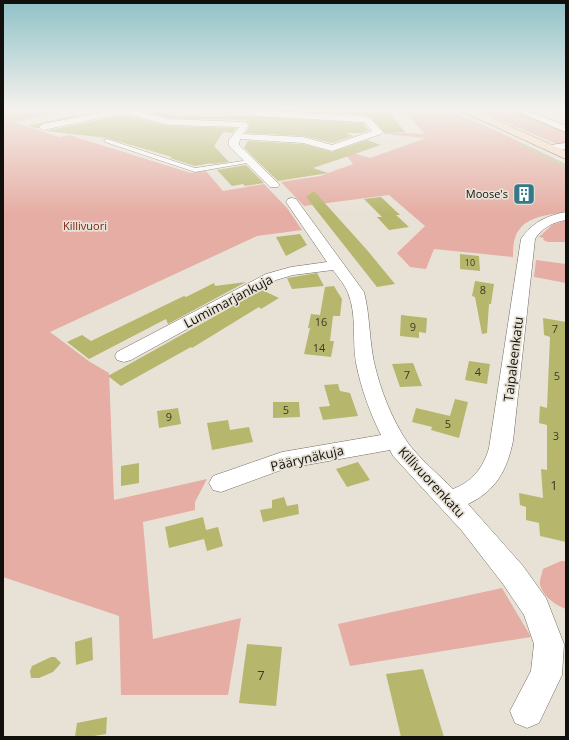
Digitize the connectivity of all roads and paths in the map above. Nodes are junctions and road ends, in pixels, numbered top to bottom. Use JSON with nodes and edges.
{"nodes":[{"id":1,"x":119,"y":145,"type":"edge"},
{"id":2,"x":234,"y":145,"type":"edge"},
{"id":3,"x":319,"y":145,"type":"edge"},
{"id":4,"x":343,"y":145,"type":"edge"},
{"id":5,"x":543,"y":145,"type":"edge"},
{"id":6,"x":566,"y":146,"type":"edge"},
{"id":7,"x":551,"y":148,"type":"junction"},
{"id":8,"x":566,"y":155,"type":"edge"},
{"id":9,"x":250,"y":162,"type":"junction"},
{"id":10,"x":274,"y":185,"type":"dead end"},
{"id":11,"x":292,"y":202,"type":"dead end"},
{"id":12,"x":566,"y":216,"type":"edge"},
{"id":13,"x":337,"y":265,"type":"junction"},
{"id":14,"x":124,"y":356,"type":"dead end"},
{"id":15,"x":395,"y":441,"type":"junction"},
{"id":16,"x":221,"y":483,"type":"dead end"},
{"id":17,"x":450,"y":501,"type":"junction"},
{"id":18,"x":527,"y":711,"type":"dead end"}],
"edges":[{"from":1,"to":9,"type":"lane"},
{"from":2,"to":9,"type":"street"},
{"from":3,"to":4,"type":"street"},
{"from":5,"to":7,"type":"main road"},
{"from":6,"to":7,"type":"street"},
{"from":7,"to":8,"type":"main road"},
{"from":9,"to":10,"type":"street"},
{"from":11,"to":13,"type":"street","name":"Killivuorenkatu"},
{"from":12,"to":17,"type":"street","name":"Taipaleenkatu"},
{"from":13,"to":14,"type":"street","name":"Lumimarjankuja"},
{"from":13,"to":15,"type":"street","name":"Killivuorenkatu"},
{"from":15,"to":16,"type":"street","name":"Päärynäkuja"},
{"from":15,"to":17,"type":"street","name":"Killivuorenkatu"},
{"from":17,"to":18,"type":"street","name":"Killivuorenkatu"}]}
